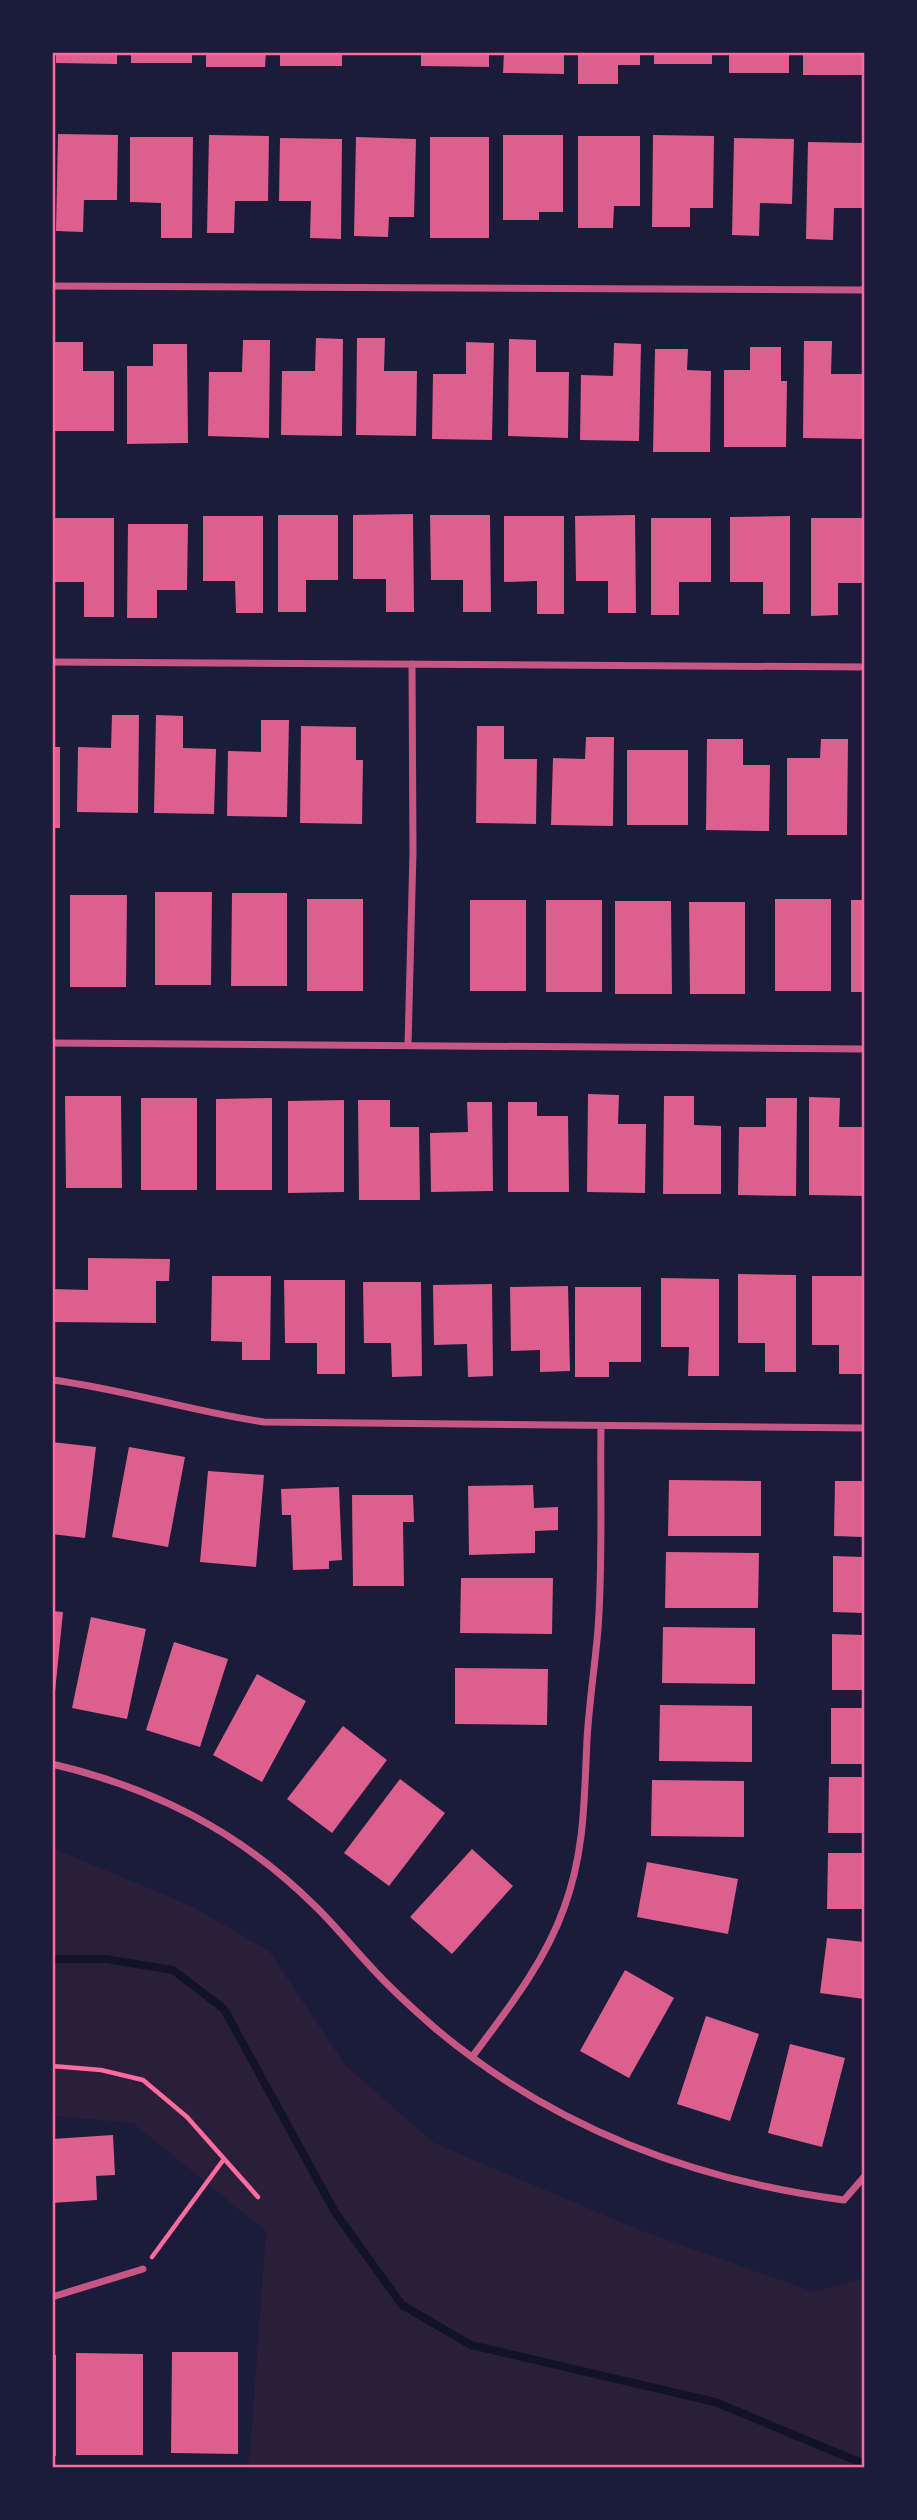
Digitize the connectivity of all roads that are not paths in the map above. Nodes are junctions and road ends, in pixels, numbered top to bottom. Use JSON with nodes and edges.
{"nodes":[{"id":1,"x":52,"y":286,"type":"edge"},
{"id":2,"x":864,"y":290,"type":"edge"},
{"id":3,"x":52,"y":662,"type":"edge"},
{"id":4,"x":412,"y":664,"type":"junction"},
{"id":5,"x":864,"y":667,"type":"edge"},
{"id":6,"x":52,"y":1043,"type":"edge"},
{"id":7,"x":408,"y":1045,"type":"junction"},
{"id":8,"x":864,"y":1049,"type":"edge"},
{"id":9,"x":52,"y":1380,"type":"edge"},
{"id":10,"x":601,"y":1426,"type":"junction"},
{"id":11,"x":864,"y":1428,"type":"edge"},
{"id":12,"x":52,"y":1764,"type":"edge"},
{"id":13,"x":472,"y":2057,"type":"junction"},
{"id":14,"x":864,"y":2177,"type":"edge"},
{"id":15,"x":143,"y":2269,"type":"road end"},
{"id":16,"x":52,"y":2297,"type":"edge"}],
"edges":[{"from":1,"to":2,"type":"street"},
{"from":3,"to":4,"type":"street"},
{"from":4,"to":5,"type":"street"},
{"from":4,"to":7,"type":"street"},
{"from":6,"to":7,"type":"street"},
{"from":7,"to":8,"type":"street"},
{"from":9,"to":10,"type":"street"},
{"from":10,"to":11,"type":"street"},
{"from":10,"to":13,"type":"street"},
{"from":12,"to":13,"type":"street"},
{"from":13,"to":14,"type":"street"},
{"from":15,"to":16,"type":"street"}]}
